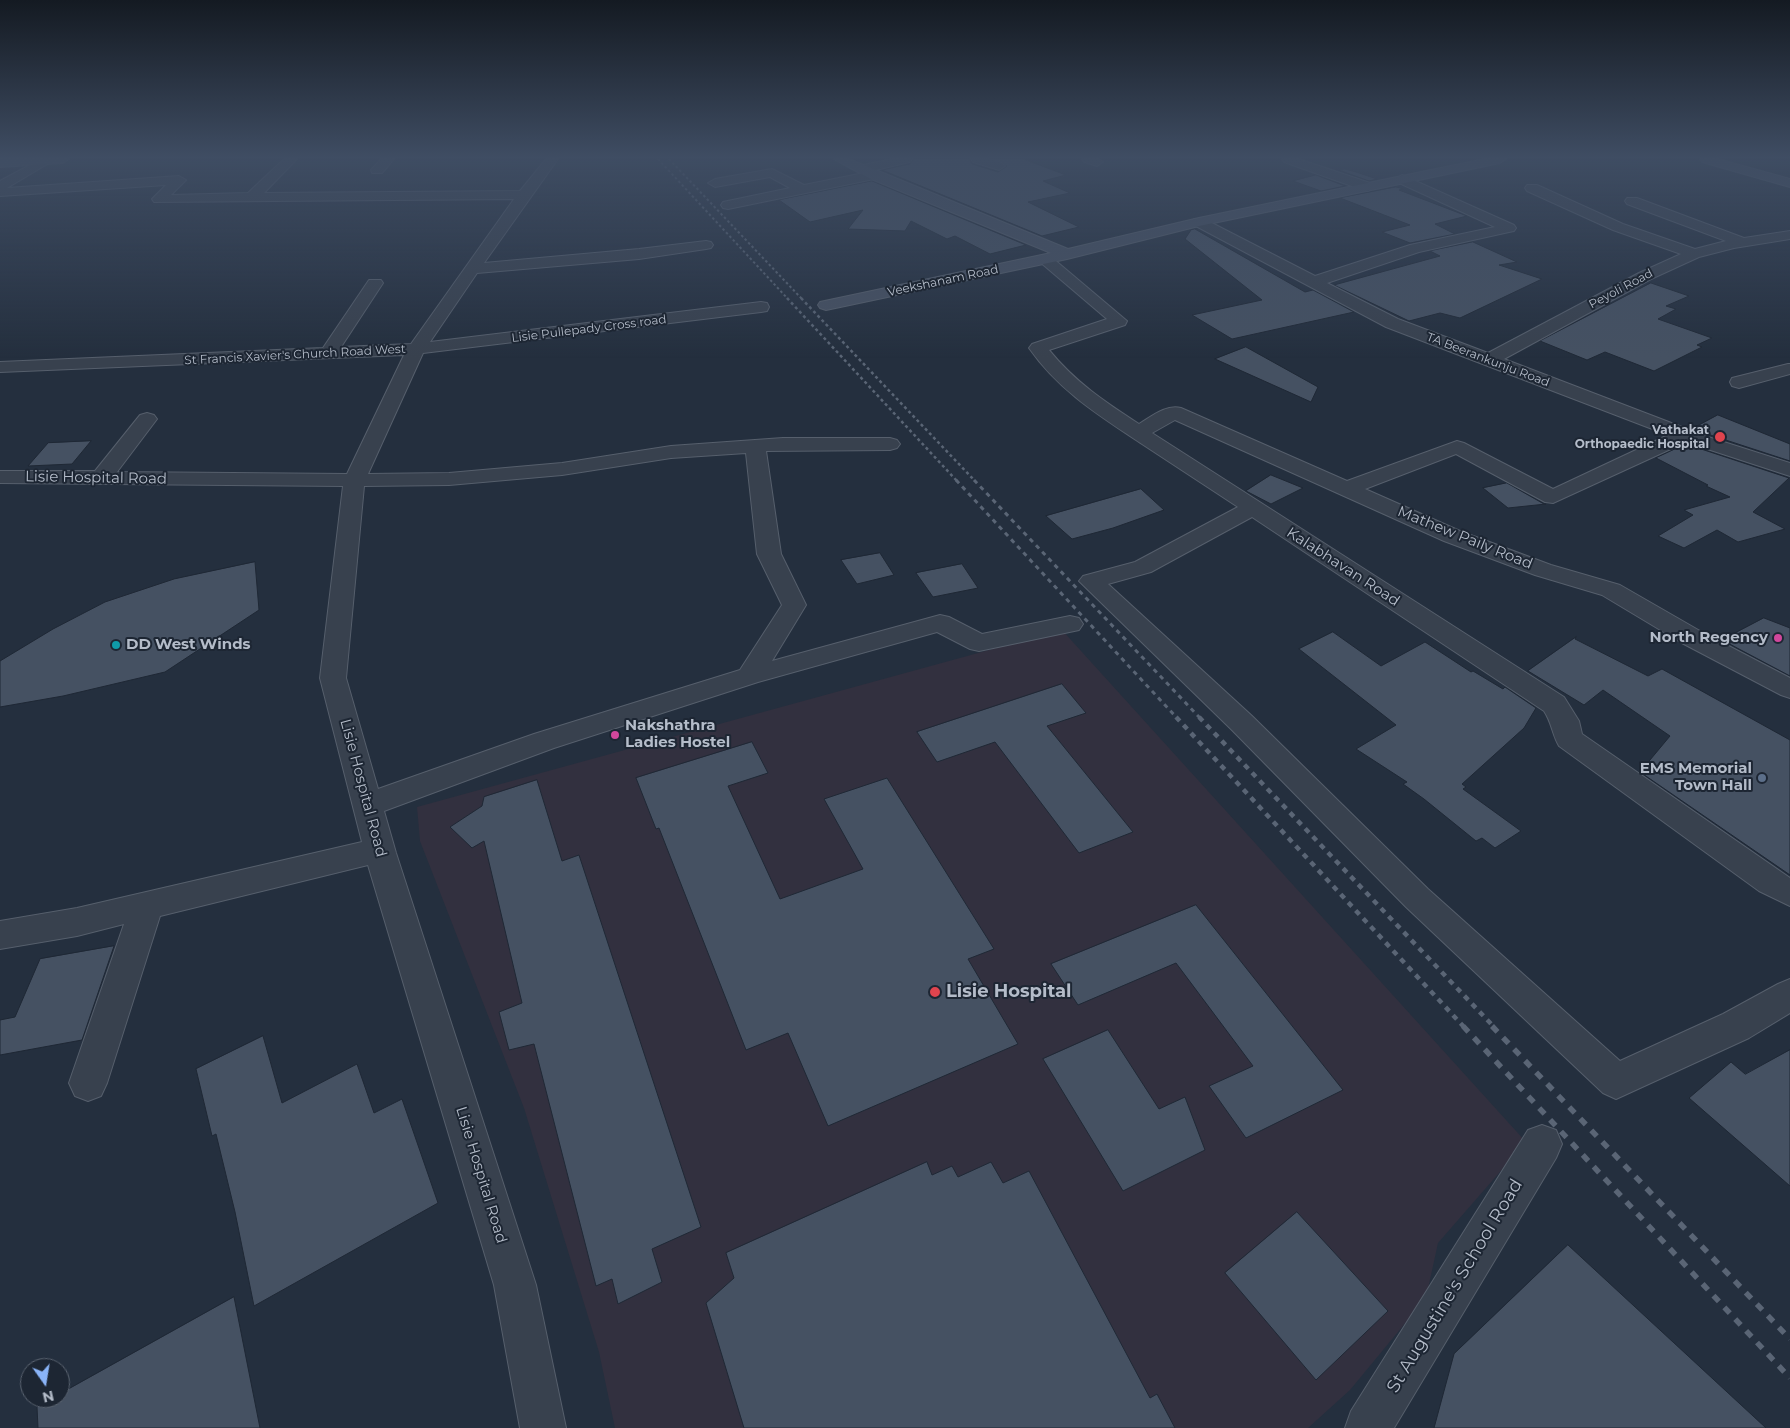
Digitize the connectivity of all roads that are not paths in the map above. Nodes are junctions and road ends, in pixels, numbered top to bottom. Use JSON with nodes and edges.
{"nodes":[{"id":1,"x":502,"y":226,"type":"edge"},
{"id":2,"x":987,"y":226,"type":"edge"},
{"id":3,"x":1184,"y":226,"type":"edge"},
{"id":4,"x":1206,"y":226,"type":"edge"},
{"id":5,"x":1503,"y":226,"type":"edge"},
{"id":6,"x":1615,"y":226,"type":"edge"},
{"id":7,"x":1695,"y":226,"type":"edge"},
{"id":8,"x":1790,"y":235,"type":"edge"},
{"id":9,"x":1742,"y":242,"type":"junction"},
{"id":10,"x":706,"y":245,"type":"dead end"},
{"id":11,"x":1694,"y":254,"type":"junction"},
{"id":12,"x":1056,"y":257,"type":"junction"},
{"id":13,"x":472,"y":269,"type":"junction"},
{"id":14,"x":1313,"y":282,"type":"junction"},
{"id":15,"x":375,"y":283,"type":"dead end"},
{"id":16,"x":826,"y":305,"type":"dead end"},
{"id":17,"x":761,"y":307,"type":"dead end"},
{"id":18,"x":416,"y":349,"type":"junction"},
{"id":19,"x":328,"y":353,"type":"junction"},
{"id":20,"x":1489,"y":360,"type":"junction"},
{"id":21,"x":1771,"y":361,"type":"dead end"},
{"id":22,"x":0,"y":367,"type":"edge"},
{"id":23,"x":1789,"y":369,"type":"edge"},
{"id":24,"x":1739,"y":382,"type":"dead end"},
{"id":25,"x":146,"y":419,"type":"dead end"},
{"id":26,"x":1137,"y":433,"type":"junction"},
{"id":27,"x":1685,"y":435,"type":"junction"},
{"id":28,"x":890,"y":444,"type":"dead end"},
{"id":29,"x":755,"y":446,"type":"junction"},
{"id":30,"x":1790,"y":470,"type":"edge"},
{"id":31,"x":0,"y":477,"type":"edge"},
{"id":32,"x":101,"y":478,"type":"junction"},
{"id":33,"x":354,"y":480,"type":"junction"},
{"id":34,"x":1348,"y":488,"type":"junction"},
{"id":35,"x":1253,"y":508,"type":"junction"},
{"id":36,"x":1070,"y":624,"type":"dead end"},
{"id":37,"x":749,"y":676,"type":"junction"},
{"id":38,"x":1790,"y":689,"type":"edge"},
{"id":39,"x":367,"y":805,"type":"junction"},
{"id":40,"x":380,"y":850,"type":"junction"},
{"id":41,"x":1790,"y":893,"type":"edge"},
{"id":42,"x":147,"y":906,"type":"junction"},
{"id":43,"x":0,"y":934,"type":"edge"},
{"id":44,"x":1790,"y":995,"type":"edge"},
{"id":45,"x":88,"y":1083,"type":"dead end"},
{"id":46,"x":1542,"y":1144,"type":"dead end"},
{"id":47,"x":543,"y":1428,"type":"edge"},
{"id":48,"x":1368,"y":1428,"type":"edge"}],
"edges":[{"from":1,"to":13,"type":"street"},
{"from":2,"to":12,"type":"street"},
{"from":3,"to":12,"type":"street","name":"Veekshanam Road"},
{"from":4,"to":14,"type":"street","name":"TA Beerankunju Road"},
{"from":5,"to":14,"type":"street"},
{"from":6,"to":11,"type":"street"},
{"from":7,"to":9,"type":"street"},
{"from":8,"to":9,"type":"street","name":"Peyoli Road"},
{"from":9,"to":11,"type":"street","name":"Peyoli Road"},
{"from":10,"to":13,"type":"street"},
{"from":11,"to":20,"type":"street","name":"Peyoli Road"},
{"from":12,"to":16,"type":"street","name":"Veekshanam Road"},
{"from":12,"to":26,"type":"street","name":"Kalabhavan Road"},
{"from":13,"to":18,"type":"street"},
{"from":14,"to":20,"type":"street","name":"TA Beerankunju Road"},
{"from":15,"to":19,"type":"street"},
{"from":17,"to":18,"type":"street","name":"Lisie Pullepady Cross road"},
{"from":18,"to":19,"type":"street","name":"St Francis Xavier's Church Road West"},
{"from":18,"to":33,"type":"street","name":"St Francis Xavier's Church Road West"},
{"from":19,"to":22,"type":"street","name":"St Francis Xavier's Church Road West"},
{"from":20,"to":27,"type":"street","name":"TA Beerankunju Road"},
{"from":21,"to":23,"type":"street"},
{"from":23,"to":24,"type":"street"},
{"from":25,"to":32,"type":"street"},
{"from":26,"to":34,"type":"street","name":"Mathew Paily Road"},
{"from":26,"to":35,"type":"street","name":"Kalabhavan Road"},
{"from":27,"to":30,"type":"street","name":"TA Beerankunju Road"},
{"from":27,"to":34,"type":"street"},
{"from":28,"to":29,"type":"street"},
{"from":29,"to":33,"type":"street"},
{"from":29,"to":37,"type":"street"},
{"from":31,"to":32,"type":"street","name":"Lisie Hospital Road"},
{"from":32,"to":33,"type":"street","name":"Lisie Hospital Road"},
{"from":33,"to":39,"type":"street","name":"Lisie Hospital Road"},
{"from":34,"to":38,"type":"street","name":"Mathew Paily Road"},
{"from":35,"to":41,"type":"street","name":"Kalabhavan Road"},
{"from":35,"to":44,"type":"street"},
{"from":36,"to":37,"type":"street"},
{"from":37,"to":39,"type":"street"},
{"from":39,"to":40,"type":"street","name":"Lisie Hospital Road"},
{"from":40,"to":42,"type":"street"},
{"from":40,"to":47,"type":"street","name":"Lisie Hospital Road"},
{"from":42,"to":43,"type":"street"},
{"from":42,"to":45,"type":"street"},
{"from":46,"to":48,"type":"street","name":"St Augustine's School Road"}]}
